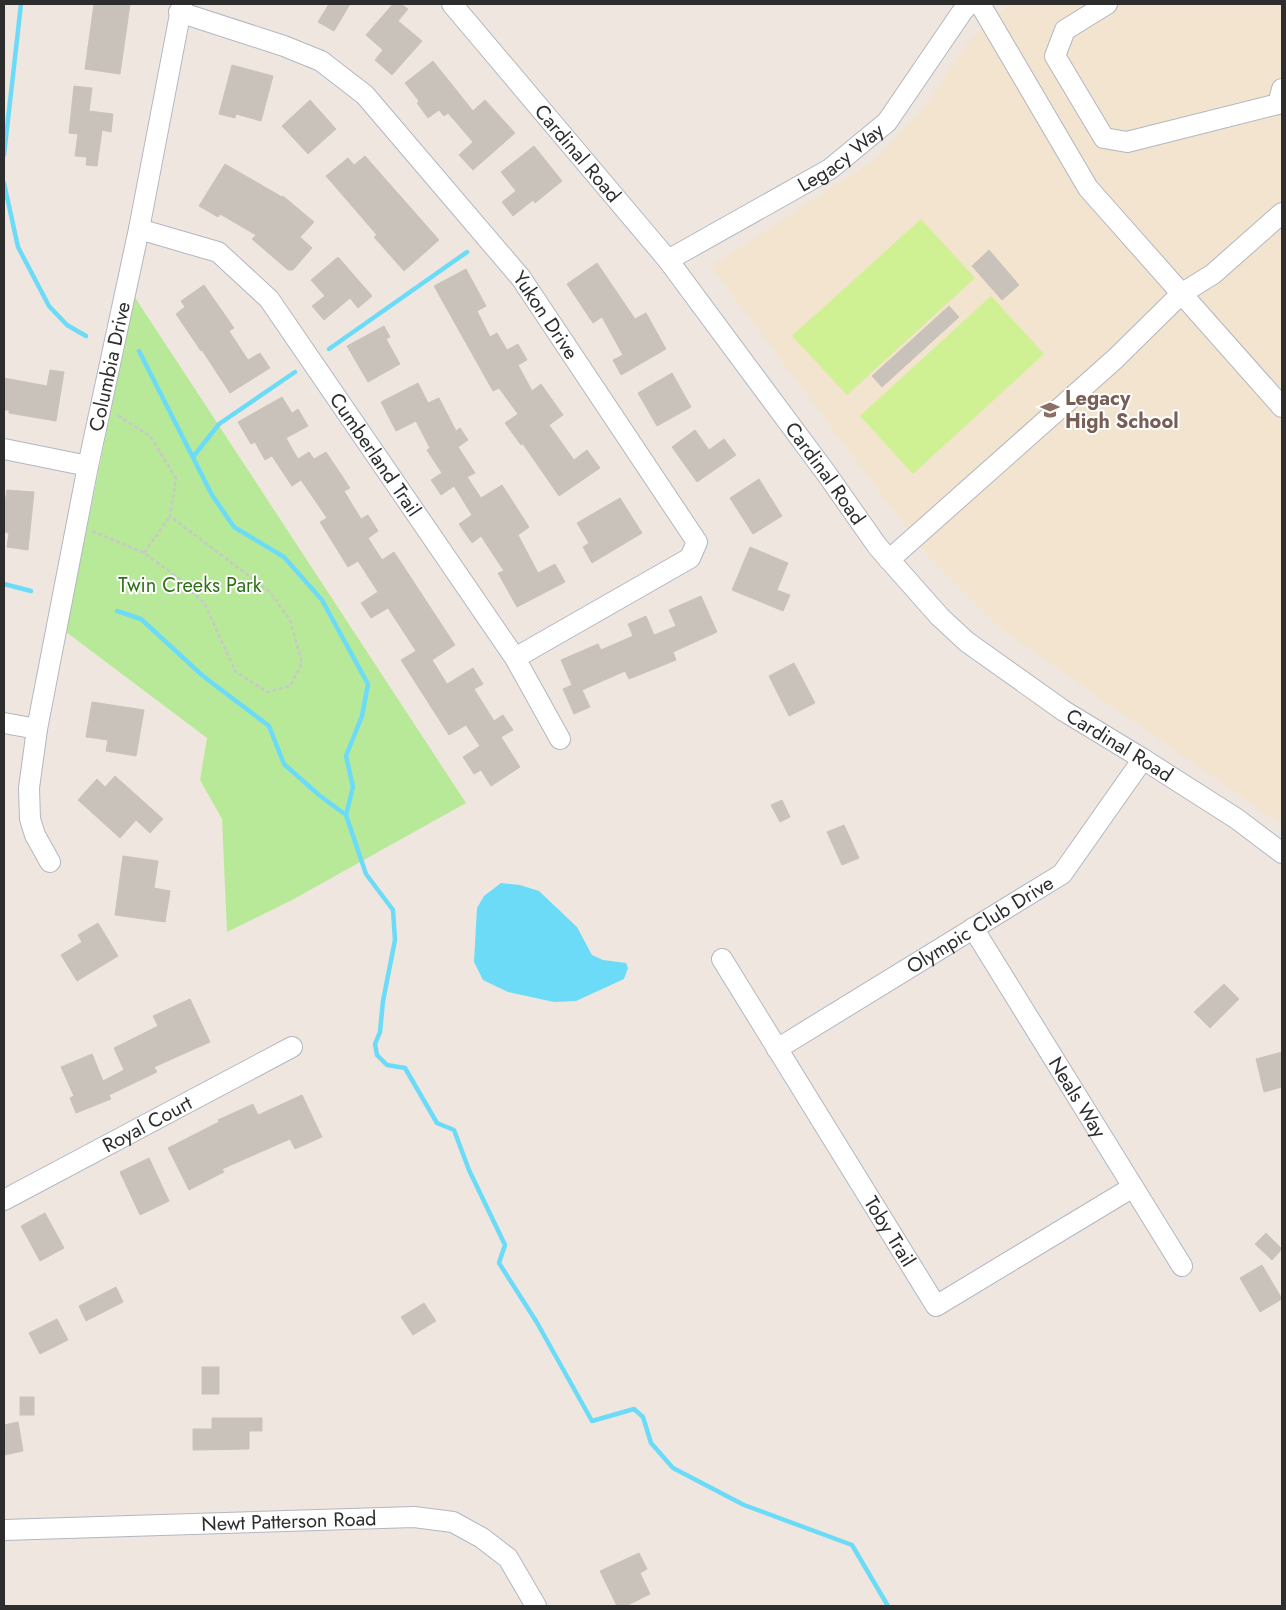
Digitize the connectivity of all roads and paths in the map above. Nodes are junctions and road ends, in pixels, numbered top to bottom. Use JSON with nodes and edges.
{"nodes":[{"id":1,"x":452,"y":4,"type":"edge"},
{"id":2,"x":969,"y":4,"type":"edge"},
{"id":3,"x":980,"y":4,"type":"edge"},
{"id":4,"x":1107,"y":4,"type":"edge"},
{"id":5,"x":181,"y":8,"type":"edge"},
{"id":6,"x":1282,"y":89,"type":"edge"},
{"id":7,"x":1282,"y":214,"type":"edge"},
{"id":8,"x":139,"y":229,"type":"junction"},
{"id":9,"x":668,"y":260,"type":"junction"},
{"id":10,"x":1181,"y":294,"type":"junction"},
{"id":11,"x":101,"y":405,"type":"junction"},
{"id":12,"x":1282,"y":407,"type":"edge"},
{"id":13,"x":4,"y":449,"type":"edge"},
{"id":14,"x":88,"y":466,"type":"junction"},
{"id":15,"x":170,"y":516,"type":"junction"},
{"id":16,"x":77,"y":525,"type":"junction"},
{"id":17,"x":144,"y":553,"type":"junction"},
{"id":18,"x":889,"y":560,"type":"junction"},
{"id":19,"x":515,"y":658,"type":"junction"},
{"id":20,"x":4,"y":723,"type":"edge"},
{"id":21,"x":37,"y":729,"type":"junction"},
{"id":22,"x":560,"y":740,"type":"dead end"},
{"id":23,"x":1143,"y":759,"type":"junction"},
{"id":24,"x":1282,"y":853,"type":"edge"},
{"id":25,"x":50,"y":862,"type":"dead end"},
{"id":26,"x":974,"y":928,"type":"junction"},
{"id":27,"x":722,"y":959,"type":"dead end"},
{"id":28,"x":292,"y":1047,"type":"dead end"},
{"id":29,"x":777,"y":1048,"type":"junction"},
{"id":30,"x":1133,"y":1187,"type":"junction"},
{"id":31,"x":4,"y":1200,"type":"edge"},
{"id":32,"x":1182,"y":1266,"type":"dead end"},
{"id":33,"x":4,"y":1530,"type":"edge"},
{"id":34,"x":536,"y":1606,"type":"edge"}],
"edges":[{"from":1,"to":9,"type":"street","name":"Cardinal Road"},
{"from":2,"to":9,"type":"street","name":"Legacy Way"},
{"from":3,"to":10,"type":"street"},
{"from":4,"to":6,"type":"street"},
{"from":5,"to":8,"type":"street","name":"Columbia Drive"},
{"from":5,"to":19,"type":"street","name":"Yukon Drive"},
{"from":7,"to":10,"type":"street"},
{"from":8,"to":11,"type":"street","name":"Columbia Drive"},
{"from":8,"to":19,"type":"street","name":"Cumberland Trail"},
{"from":9,"to":18,"type":"street","name":"Cardinal Road"},
{"from":10,"to":12,"type":"street"},
{"from":10,"to":18,"type":"street"},
{"from":11,"to":14,"type":"street","name":"Columbia Drive"},
{"from":11,"to":15,"type":"path"},
{"from":13,"to":14,"type":"street"},
{"from":14,"to":16,"type":"street","name":"Columbia Drive"},
{"from":15,"to":17,"type":"path"},
{"from":15,"to":17,"type":"path"},
{"from":16,"to":17,"type":"path"},
{"from":16,"to":21,"type":"street","name":"Columbia Drive"},
{"from":18,"to":23,"type":"street","name":"Cardinal Road"},
{"from":19,"to":22,"type":"street","name":"Cumberland Trail"},
{"from":20,"to":21,"type":"street"},
{"from":21,"to":25,"type":"street","name":"Columbia Drive"},
{"from":23,"to":24,"type":"street","name":"Cardinal Road"},
{"from":23,"to":26,"type":"street","name":"Olympic Club Drive"},
{"from":26,"to":29,"type":"street","name":"Olympic Club Drive"},
{"from":26,"to":30,"type":"street","name":"Neals Way"},
{"from":27,"to":29,"type":"street","name":"Toby Trail"},
{"from":28,"to":31,"type":"street","name":"Royal Court"},
{"from":29,"to":30,"type":"street","name":"Toby Trail"},
{"from":30,"to":32,"type":"street","name":"Neals Way"},
{"from":33,"to":34,"type":"street","name":"Newt Patterson Road"}]}
